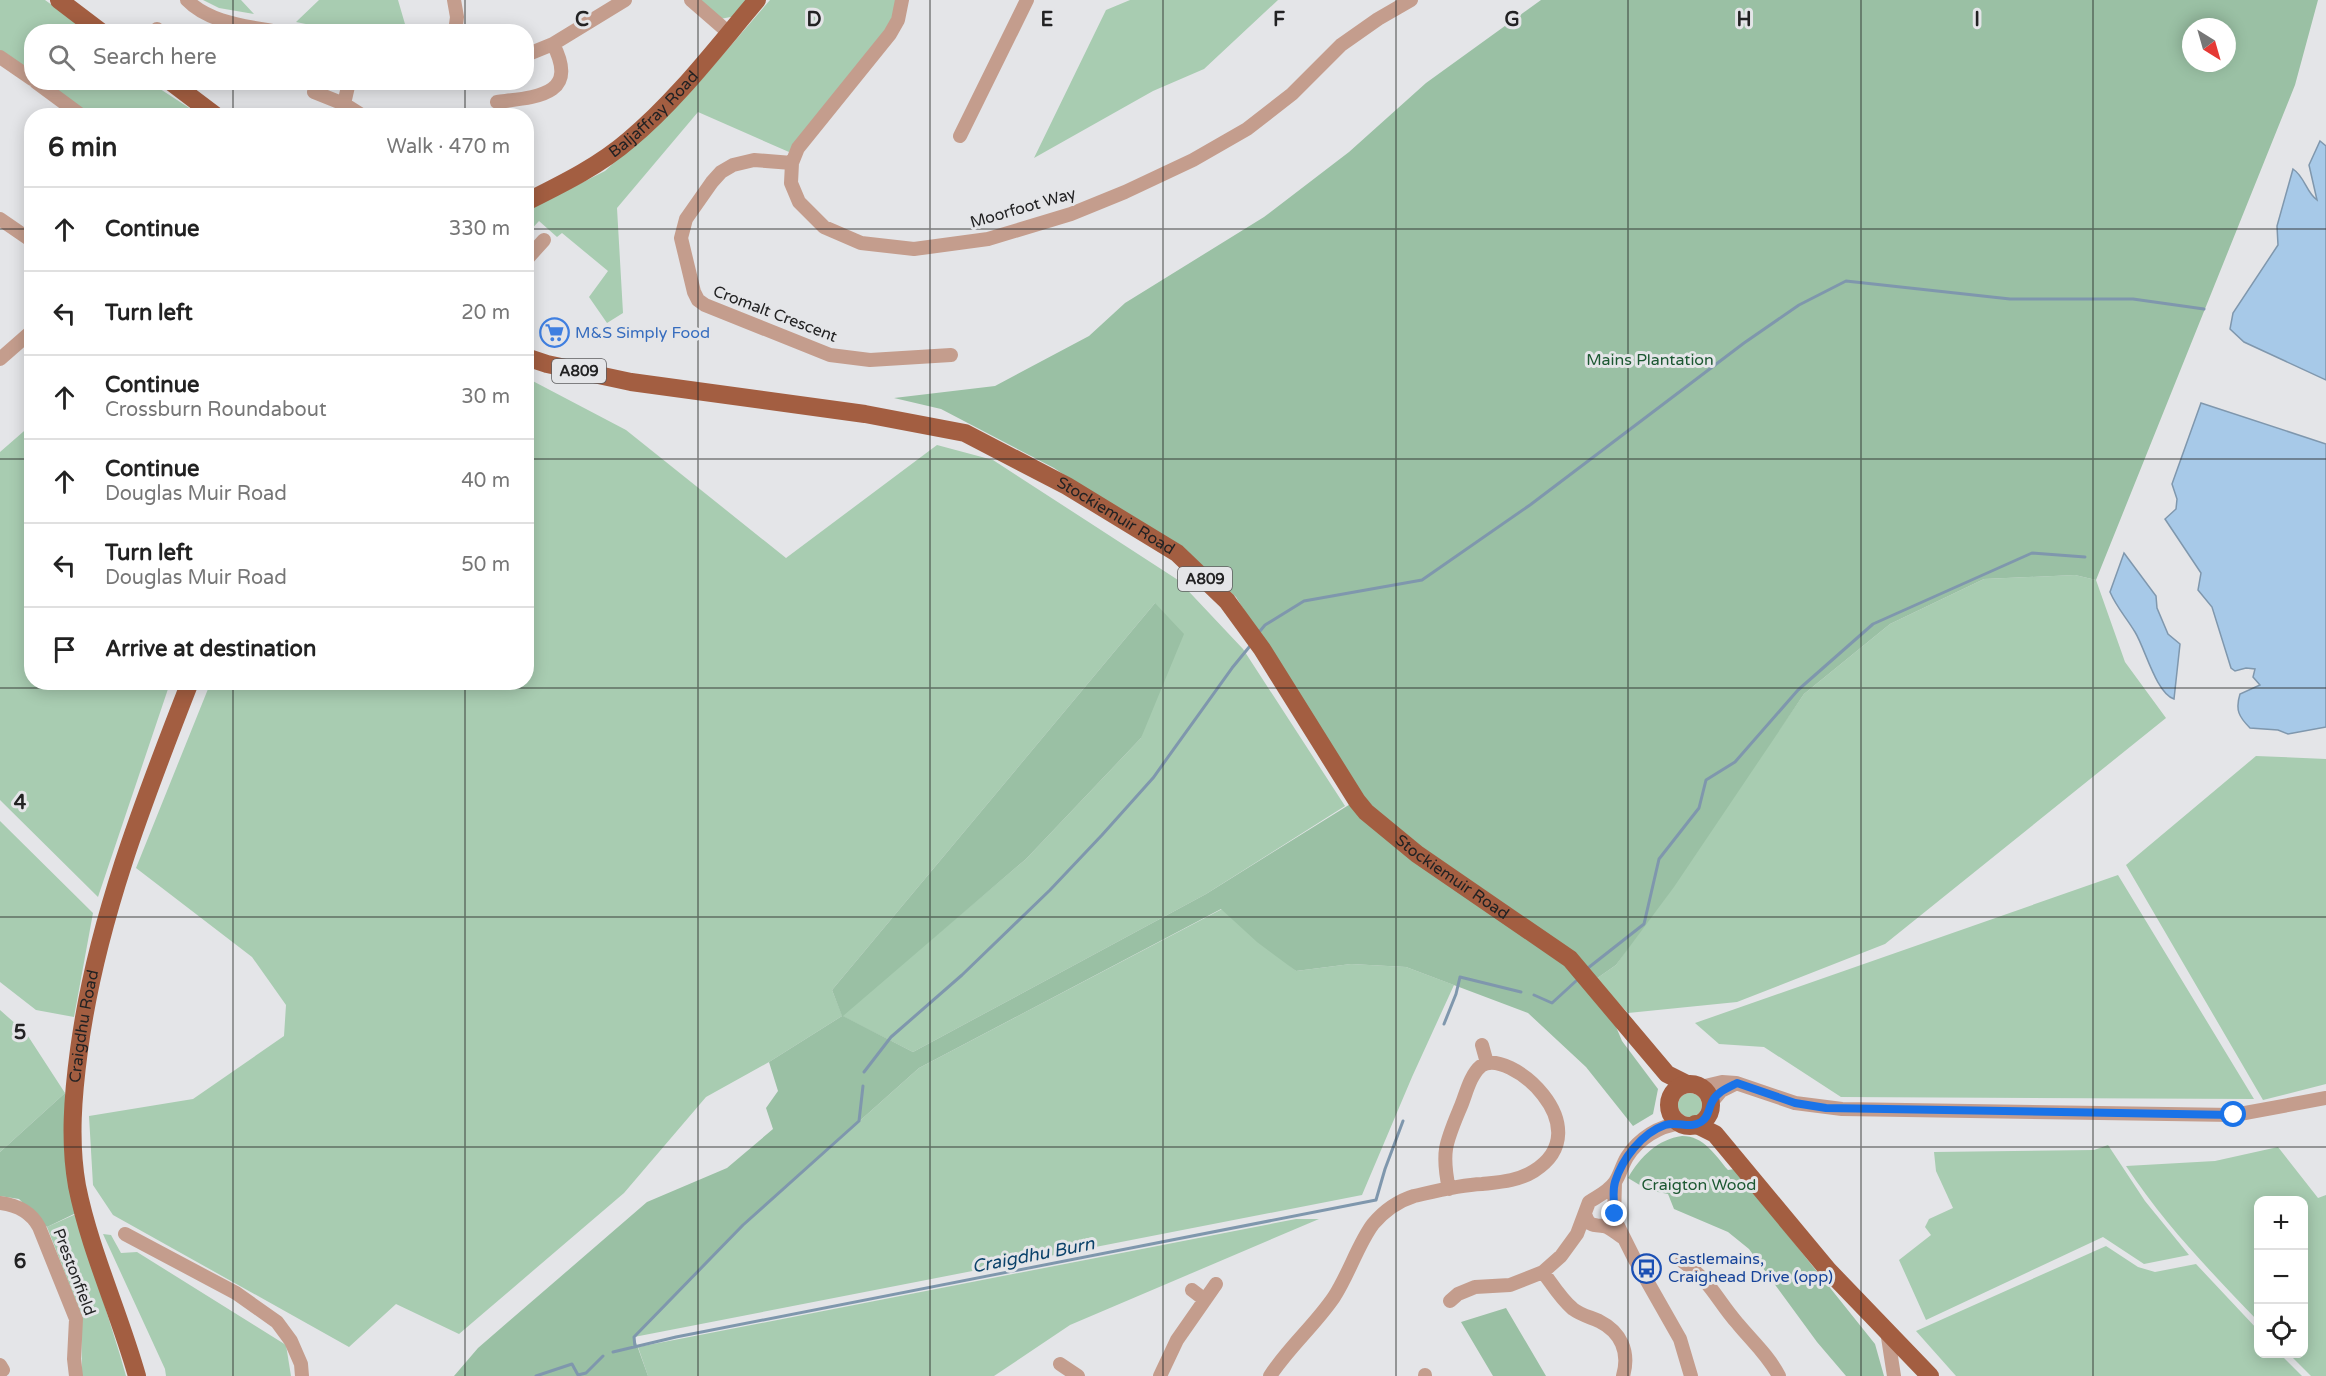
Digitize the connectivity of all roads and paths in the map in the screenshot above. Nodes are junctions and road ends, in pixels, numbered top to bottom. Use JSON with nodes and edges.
{"nodes":[{"id":1,"x":59,"y":0,"type":"edge"},
{"id":2,"x":187,"y":0,"type":"edge"},
{"id":3,"x":454,"y":0,"type":"edge"},
{"id":4,"x":625,"y":0,"type":"edge"},
{"id":5,"x":691,"y":0,"type":"edge"},
{"id":6,"x":757,"y":0,"type":"edge"},
{"id":7,"x":902,"y":0,"type":"edge"},
{"id":8,"x":1027,"y":0,"type":"edge"},
{"id":9,"x":1411,"y":0,"type":"edge"},
{"id":10,"x":213,"y":17,"type":"junction"},
{"id":11,"x":91,"y":24,"type":"edge"},
{"id":12,"x":211,"y":24,"type":"edge"},
{"id":13,"x":243,"y":24,"type":"edge"},
{"id":14,"x":456,"y":24,"type":"edge"},
{"id":15,"x":729,"y":33,"type":"junction"},
{"id":16,"x":553,"y":44,"type":"junction"},
{"id":17,"x":534,"y":52,"type":"edge"},
{"id":18,"x":0,"y":57,"type":"edge"},
{"id":19,"x":24,"y":74,"type":"edge"},
{"id":20,"x":47,"y":90,"type":"edge"},
{"id":21,"x":182,"y":90,"type":"edge"},
{"id":22,"x":347,"y":90,"type":"edge"},
{"id":23,"x":314,"y":92,"type":"dead end"},
{"id":24,"x":497,"y":102,"type":"dead end"},
{"id":25,"x":344,"y":104,"type":"junction"},
{"id":26,"x":71,"y":108,"type":"edge"},
{"id":27,"x":205,"y":108,"type":"edge"},
{"id":28,"x":350,"y":108,"type":"edge"},
{"id":29,"x":960,"y":136,"type":"dead end"},
{"id":30,"x":792,"y":163,"type":"junction"},
{"id":31,"x":534,"y":198,"type":"edge"},
{"id":32,"x":0,"y":219,"type":"edge"},
{"id":33,"x":24,"y":236,"type":"edge"},
{"id":34,"x":544,"y":240,"type":"dead end"},
{"id":35,"x":534,"y":251,"type":"edge"},
{"id":36,"x":24,"y":338,"type":"edge"},
{"id":37,"x":951,"y":355,"type":"dead end"},
{"id":38,"x":0,"y":359,"type":"edge"},
{"id":39,"x":534,"y":360,"type":"edge"},
{"id":40,"x":187,"y":690,"type":"edge"},
{"id":41,"x":1482,"y":1045,"type":"dead end"},
{"id":42,"x":1487,"y":1063,"type":"junction"},
{"id":43,"x":1667,"y":1074,"type":"junction"},
{"id":44,"x":1737,"y":1083,"type":"junction"},
{"id":45,"x":1694,"y":1086,"type":"junction"},
{"id":46,"x":2326,"y":1098,"type":"edge"},
{"id":47,"x":1710,"y":1106,"type":"junction"},
{"id":48,"x":1677,"y":1116,"type":"junction"},
{"id":49,"x":1715,"y":1134,"type":"junction"},
{"id":50,"x":1615,"y":1182,"type":"junction"},
{"id":51,"x":1449,"y":1189,"type":"junction"},
{"id":52,"x":1600,"y":1197,"type":"junction"},
{"id":53,"x":0,"y":1203,"type":"edge"},
{"id":54,"x":1585,"y":1213,"type":"junction"},
{"id":55,"x":1606,"y":1219,"type":"junction"},
{"id":56,"x":125,"y":1234,"type":"dead end"},
{"id":57,"x":1577,"y":1234,"type":"junction"},
{"id":58,"x":1682,"y":1261,"type":"dead end"},
{"id":59,"x":1543,"y":1272,"type":"junction"},
{"id":60,"x":1216,"y":1284,"type":"dead end"},
{"id":61,"x":1192,"y":1290,"type":"dead end"},
{"id":62,"x":1205,"y":1300,"type":"junction"},
{"id":63,"x":1450,"y":1301,"type":"dead end"},
{"id":64,"x":1887,"y":1331,"type":"junction"},
{"id":65,"x":1060,"y":1364,"type":"dead end"},
{"id":66,"x":76,"y":1376,"type":"edge"},
{"id":67,"x":137,"y":1376,"type":"edge"},
{"id":68,"x":302,"y":1376,"type":"edge"},
{"id":69,"x":1078,"y":1376,"type":"edge"},
{"id":70,"x":1160,"y":1376,"type":"edge"},
{"id":71,"x":1270,"y":1376,"type":"edge"},
{"id":72,"x":1623,"y":1376,"type":"edge"},
{"id":73,"x":1691,"y":1376,"type":"edge"},
{"id":74,"x":1779,"y":1376,"type":"edge"},
{"id":75,"x":1894,"y":1376,"type":"edge"},
{"id":76,"x":1930,"y":1376,"type":"edge"}],
"edges":[{"from":1,"to":11,"type":"main road"},
{"from":2,"to":10,"type":"street"},
{"from":3,"to":14,"type":"street"},
{"from":4,"to":16,"type":"street"},
{"from":5,"to":15,"type":"street"},
{"from":6,"to":15,"type":"main road","name":"Baljaffray Road"},
{"from":7,"to":30,"type":"street"},
{"from":8,"to":29,"type":"street"},
{"from":9,"to":30,"type":"street","name":"Moorfoot Way"},
{"from":10,"to":12,"type":"street"},
{"from":10,"to":13,"type":"street"},
{"from":15,"to":31,"type":"main road","name":"Baljaffray Road"},
{"from":16,"to":17,"type":"street"},
{"from":16,"to":24,"type":"street"},
{"from":18,"to":19,"type":"street"},
{"from":20,"to":26,"type":"street"},
{"from":21,"to":27,"type":"main road"},
{"from":22,"to":25,"type":"street"},
{"from":23,"to":25,"type":"street"},
{"from":25,"to":28,"type":"street"},
{"from":30,"to":37,"type":"street","name":"Cromalt Crescent"},
{"from":32,"to":33,"type":"street"},
{"from":34,"to":35,"type":"street"},
{"from":36,"to":38,"type":"street"},
{"from":39,"to":43,"type":"main road","name":"Stockiemuir Road","number":"A809"},
{"from":40,"to":67,"type":"main road","name":"Craigdhu Road"},
{"from":41,"to":42,"type":"street"},
{"from":42,"to":51,"type":"street"},
{"from":42,"to":51,"type":"street"},
{"from":43,"to":45,"type":"main road","name":"Stockiemuir Road","number":"A809"},
{"from":43,"to":48,"type":"main road","name":"Stockiemuir Road","number":"A809"},
{"from":44,"to":45,"type":"street"},
{"from":44,"to":46,"type":"street"},
{"from":44,"to":47,"type":"street"},
{"from":45,"to":47,"type":"main road"},
{"from":45,"to":48,"type":"main road"},
{"from":47,"to":48,"type":"main road"},
{"from":47,"to":49,"type":"main road"},
{"from":48,"to":49,"type":"main road"},
{"from":48,"to":50,"type":"street"},
{"from":49,"to":64,"type":"main road"},
{"from":50,"to":52,"type":"street"},
{"from":50,"to":55,"type":"street"},
{"from":51,"to":71,"type":"street"},
{"from":52,"to":54,"type":"street"},
{"from":52,"to":55,"type":"street"},
{"from":53,"to":66,"type":"street","name":"Prestonfield"},
{"from":54,"to":55,"type":"street"},
{"from":54,"to":57,"type":"street"},
{"from":55,"to":57,"type":"street"},
{"from":55,"to":73,"type":"street"},
{"from":56,"to":68,"type":"street"},
{"from":57,"to":59,"type":"street"},
{"from":58,"to":74,"type":"street"},
{"from":59,"to":63,"type":"street"},
{"from":59,"to":72,"type":"street"},
{"from":60,"to":62,"type":"street"},
{"from":61,"to":62,"type":"street"},
{"from":62,"to":70,"type":"street"},
{"from":64,"to":75,"type":"street"},
{"from":64,"to":76,"type":"main road"},
{"from":65,"to":69,"type":"street"}]}
